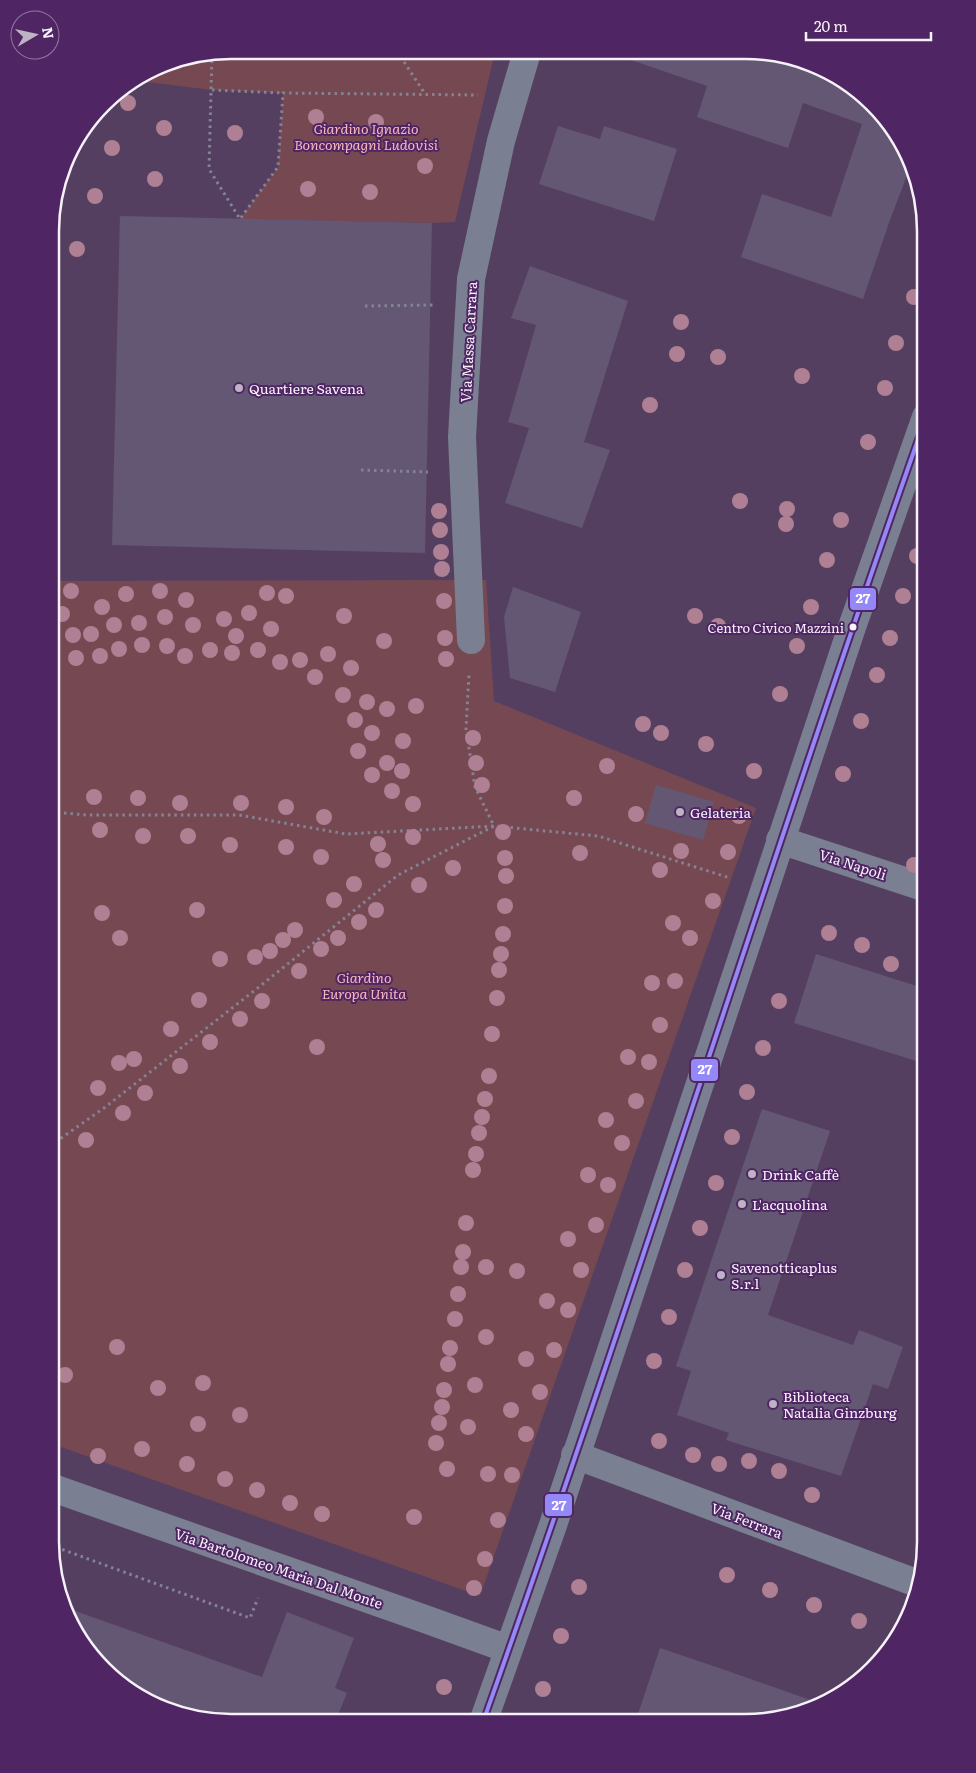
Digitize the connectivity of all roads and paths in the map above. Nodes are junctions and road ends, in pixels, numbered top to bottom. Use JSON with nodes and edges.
{"nodes":[{"id":1,"x":402,"y":59,"type":"edge"},
{"id":2,"x":525,"y":59,"type":"edge"},
{"id":3,"x":212,"y":60,"type":"edge"},
{"id":4,"x":212,"y":90,"type":"junction"},
{"id":5,"x":283,"y":93,"type":"junction"},
{"id":6,"x":425,"y":95,"type":"junction"},
{"id":7,"x":514,"y":96,"type":"junction"},
{"id":8,"x":430,"y":305,"type":"dead end"},
{"id":9,"x":364,"y":306,"type":"dead end"},
{"id":10,"x":917,"y":443,"type":"edge"},
{"id":11,"x":361,"y":470,"type":"dead end"},
{"id":12,"x":427,"y":472,"type":"dead end"},
{"id":13,"x":472,"y":640,"type":"joint"},
{"id":14,"x":59,"y":813,"type":"edge"},
{"id":15,"x":494,"y":826,"type":"junction"},
{"id":16,"x":780,"y":840,"type":"junction"},
{"id":17,"x":917,"y":885,"type":"edge"},
{"id":18,"x":764,"y":888,"type":"junction"},
{"id":19,"x":59,"y":1140,"type":"edge"},
{"id":20,"x":575,"y":1455,"type":"junction"},
{"id":21,"x":59,"y":1490,"type":"edge"},
{"id":22,"x":59,"y":1548,"type":"edge"},
{"id":23,"x":912,"y":1582,"type":"edge"},
{"id":24,"x":260,"y":1594,"type":"dead end"},
{"id":25,"x":508,"y":1649,"type":"junction"},
{"id":26,"x":486,"y":1714,"type":"edge"}],
"edges":[{"from":1,"to":6,"type":"path"},
{"from":2,"to":7,"type":"street","name":"Via Massa Carrara"},
{"from":3,"to":4,"type":"path"},
{"from":4,"to":5,"type":"path"},
{"from":4,"to":5,"type":"path"},
{"from":5,"to":6,"type":"path"},
{"from":6,"to":7,"type":"path"},
{"from":7,"to":13,"type":"street","name":"Via Massa Carrara"},
{"from":8,"to":9,"type":"path"},
{"from":10,"to":16,"type":"street"},
{"from":11,"to":12,"type":"path"},
{"from":13,"to":15,"type":"path"},
{"from":14,"to":15,"type":"path"},
{"from":15,"to":18,"type":"path"},
{"from":15,"to":19,"type":"path"},
{"from":16,"to":17,"type":"street","name":"Via Napoli"},
{"from":16,"to":18,"type":"street"},
{"from":18,"to":20,"type":"street"},
{"from":20,"to":23,"type":"street","name":"Via Ferrara"},
{"from":20,"to":25,"type":"street"},
{"from":21,"to":25,"type":"street","name":"Via Bartolomeo Maria Dal Monte"},
{"from":22,"to":24,"type":"path"},
{"from":25,"to":26,"type":"street"}]}
